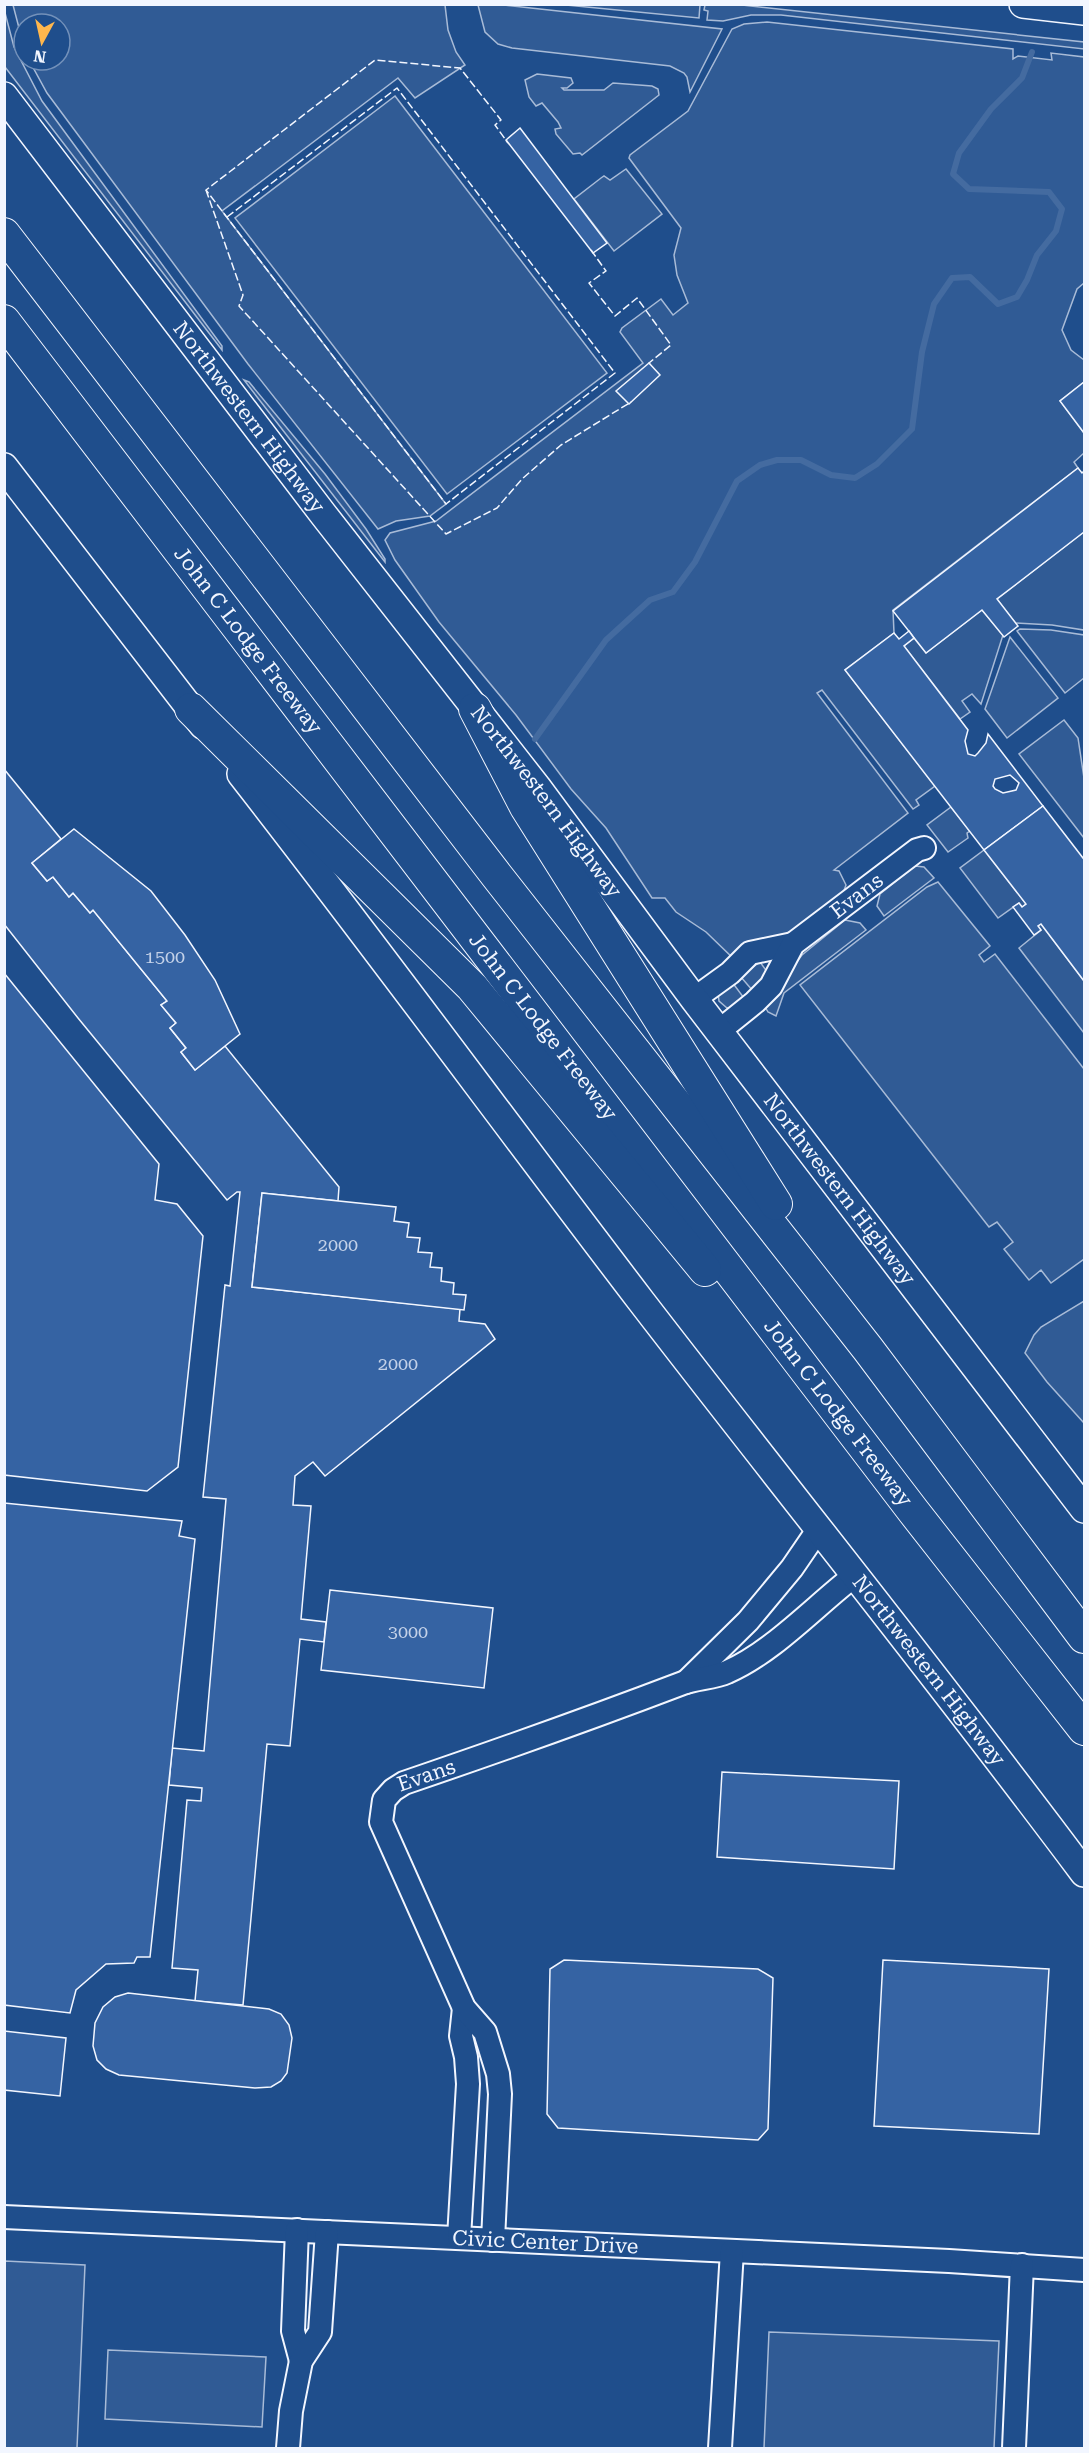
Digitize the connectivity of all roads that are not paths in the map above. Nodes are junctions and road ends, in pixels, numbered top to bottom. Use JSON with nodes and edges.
{"nodes":[{"id":1,"x":1023,"y":4,"type":"edge"},
{"id":2,"x":1084,"y":11,"type":"edge"},
{"id":3,"x":4,"y":96,"type":"edge"},
{"id":4,"x":4,"y":234,"type":"edge"},
{"id":5,"x":4,"y":321,"type":"edge"},
{"id":6,"x":4,"y":467,"type":"edge"},
{"id":7,"x":475,"y":708,"type":"junction"},
{"id":8,"x":191,"y":709,"type":"junction"},
{"id":9,"x":924,"y":848,"type":"dead end"},
{"id":10,"x":793,"y":944,"type":"junction"},
{"id":11,"x":694,"y":999,"type":"junction"},
{"id":12,"x":719,"y":1031,"type":"junction"},
{"id":13,"x":775,"y":1328,"type":"junction"},
{"id":14,"x":868,"y":1349,"type":"junction"},
{"id":15,"x":1084,"y":1509,"type":"edge"},
{"id":16,"x":818,"y":1530,"type":"junction"},
{"id":17,"x":854,"y":1576,"type":"junction"},
{"id":18,"x":1084,"y":1637,"type":"edge"},
{"id":19,"x":686,"y":1682,"type":"junction"},
{"id":20,"x":1084,"y":1729,"type":"edge"},
{"id":21,"x":1084,"y":1873,"type":"edge"},
{"id":22,"x":464,"y":2008,"type":"junction"},
{"id":23,"x":4,"y":2217,"type":"edge"},
{"id":24,"x":297,"y":2230,"type":"junction"},
{"id":25,"x":327,"y":2232,"type":"junction"},
{"id":26,"x":459,"y":2238,"type":"junction"},
{"id":27,"x":493,"y":2240,"type":"junction"},
{"id":28,"x":732,"y":2251,"type":"junction"},
{"id":29,"x":1022,"y":2265,"type":"junction"},
{"id":30,"x":1084,"y":2270,"type":"edge"},
{"id":31,"x":301,"y":2361,"type":"junction"},
{"id":32,"x":288,"y":2448,"type":"edge"},
{"id":33,"x":720,"y":2448,"type":"edge"},
{"id":34,"x":1014,"y":2448,"type":"edge"}],
"edges":[{"from":1,"to":2,"type":"main road"},
{"from":3,"to":7,"type":"main road","name":"Northwestern Highway"},
{"from":4,"to":14,"type":"highway"},
{"from":5,"to":13,"type":"highway","name":"John C Lodge Freeway"},
{"from":6,"to":8,"type":"main road","name":"Northwestern Highway"},
{"from":7,"to":11,"type":"main road","name":"Northwestern Highway"},
{"from":7,"to":14,"type":"highway"},
{"from":8,"to":13,"type":"highway"},
{"from":8,"to":16,"type":"main road","name":"Northwestern Highway"},
{"from":9,"to":10,"type":"street","name":"Evans"},
{"from":10,"to":11,"type":"street","name":"Evans"},
{"from":10,"to":12,"type":"street","name":"Evans"},
{"from":11,"to":12,"type":"main road","name":"Northwestern Highway"},
{"from":12,"to":15,"type":"main road","name":"Northwestern Highway"},
{"from":13,"to":20,"type":"highway","name":"John C Lodge Freeway"},
{"from":14,"to":18,"type":"highway"},
{"from":16,"to":17,"type":"main road","name":"Northwestern Highway"},
{"from":16,"to":19,"type":"street","name":"Evans"},
{"from":17,"to":19,"type":"street","name":"Evans"},
{"from":17,"to":21,"type":"main road","name":"Northwestern Highway"},
{"from":19,"to":22,"type":"street","name":"Evans"},
{"from":22,"to":26,"type":"street","name":"Evans"},
{"from":22,"to":27,"type":"street","name":"Evans"},
{"from":23,"to":24,"type":"street","name":"Civic Center Drive"},
{"from":24,"to":25,"type":"street","name":"Civic Center Drive"},
{"from":24,"to":31,"type":"street"},
{"from":25,"to":26,"type":"street","name":"Civic Center Drive"},
{"from":25,"to":31,"type":"street"},
{"from":26,"to":27,"type":"street","name":"Civic Center Drive"},
{"from":27,"to":28,"type":"street","name":"Civic Center Drive"},
{"from":28,"to":29,"type":"street","name":"Civic Center Drive"},
{"from":28,"to":33,"type":"street"},
{"from":29,"to":30,"type":"street","name":"Civic Center Drive"},
{"from":29,"to":34,"type":"street"},
{"from":31,"to":32,"type":"street"}]}
